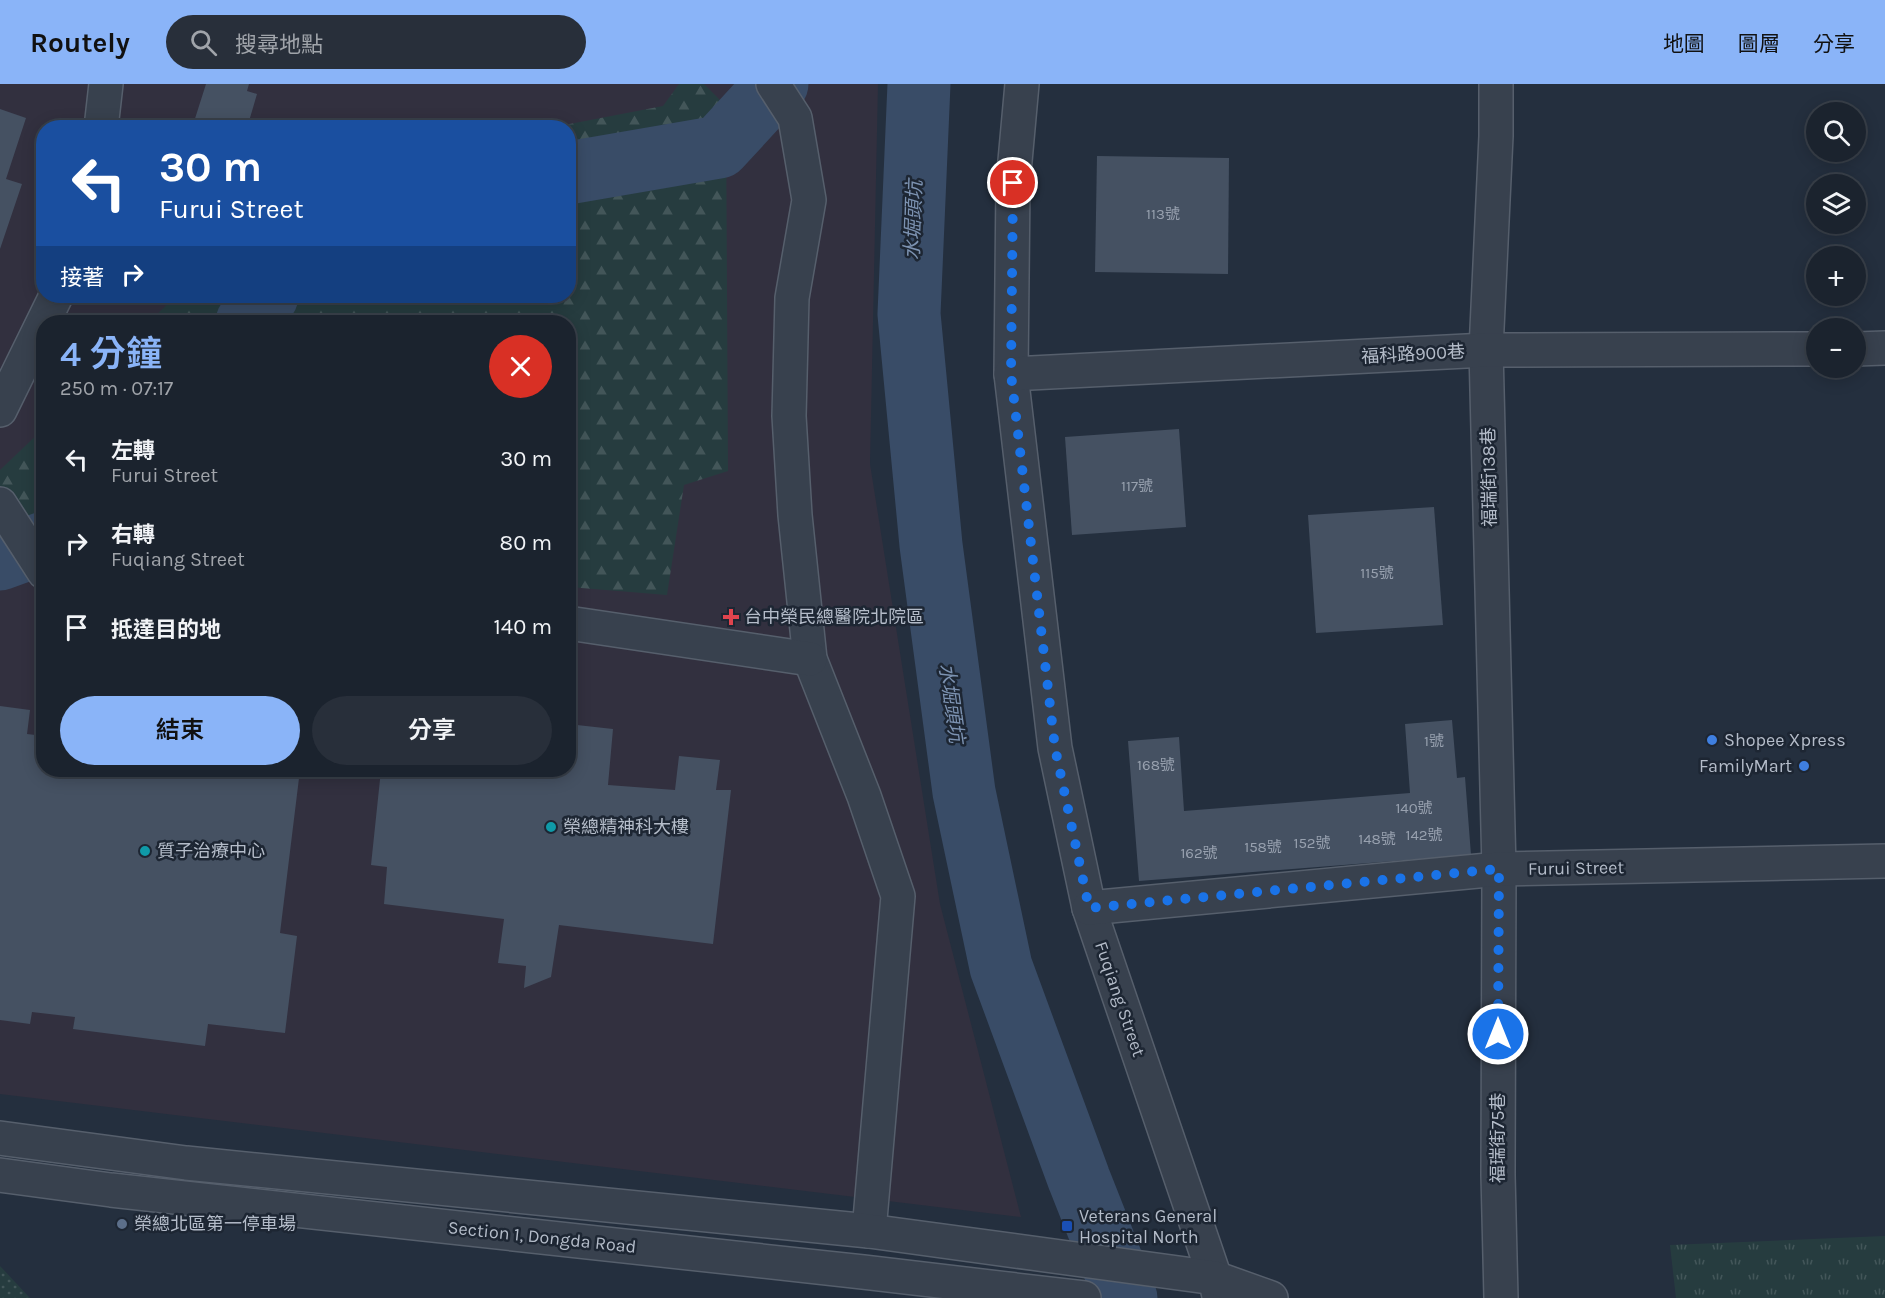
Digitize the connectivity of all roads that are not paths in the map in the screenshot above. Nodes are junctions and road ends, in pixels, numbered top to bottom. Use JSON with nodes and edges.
{"nodes":[{"id":1,"x":106,"y":84,"type":"edge"},
{"id":2,"x":755,"y":84,"type":"edge"},
{"id":3,"x":772,"y":84,"type":"edge"},
{"id":4,"x":1022,"y":84,"type":"edge"},
{"id":5,"x":1496,"y":84,"type":"edge"},
{"id":6,"x":795,"y":118,"type":"junction"},
{"id":7,"x":102,"y":120,"type":"edge"},
{"id":8,"x":36,"y":337,"type":"edge"},
{"id":9,"x":1866,"y":348,"type":"edge"},
{"id":10,"x":1885,"y":348,"type":"edge"},
{"id":11,"x":1806,"y":349,"type":"edge"},
{"id":12,"x":1486,"y":350,"type":"junction"},
{"id":13,"x":1011,"y":374,"type":"junction"},
{"id":14,"x":0,"y":410,"type":"edge"},
{"id":15,"x":0,"y":504,"type":"edge"},
{"id":16,"x":36,"y":560,"type":"edge"},
{"id":17,"x":576,"y":624,"type":"edge"},
{"id":18,"x":810,"y":659,"type":"junction"},
{"id":19,"x":1885,"y":861,"type":"edge"},
{"id":20,"x":1499,"y":869,"type":"junction"},
{"id":21,"x":1089,"y":908,"type":"junction"},
{"id":22,"x":0,"y":1138,"type":"edge"},
{"id":23,"x":0,"y":1175,"type":"edge"},
{"id":24,"x":869,"y":1231,"type":"junction"},
{"id":25,"x":1217,"y":1288,"type":"edge"},
{"id":26,"x":1084,"y":1298,"type":"edge"},
{"id":27,"x":1271,"y":1298,"type":"edge"},
{"id":28,"x":1501,"y":1298,"type":"edge"}],
"edges":[{"from":1,"to":7,"type":"street"},
{"from":2,"to":6,"type":"street"},
{"from":3,"to":6,"type":"street"},
{"from":4,"to":13,"type":"street","name":"Fuqiang Street"},
{"from":5,"to":12,"type":"street","name":"福瑞街138巷"},
{"from":6,"to":18,"type":"street"},
{"from":8,"to":14,"type":"street"},
{"from":9,"to":10,"type":"street"},
{"from":11,"to":12,"type":"street","name":"福科路900巷"},
{"from":12,"to":13,"type":"street","name":"福科路900巷"},
{"from":12,"to":20,"type":"street","name":"福瑞街138巷"},
{"from":13,"to":21,"type":"street","name":"Fuqiang Street"},
{"from":15,"to":16,"type":"street"},
{"from":17,"to":18,"type":"street"},
{"from":18,"to":24,"type":"street"},
{"from":19,"to":20,"type":"street","name":"Furui Street"},
{"from":20,"to":21,"type":"street","name":"Furui Street"},
{"from":20,"to":28,"type":"street","name":"福瑞街75巷"},
{"from":21,"to":25,"type":"street","name":"Fuqiang Street"},
{"from":22,"to":24,"type":"street"},
{"from":23,"to":26,"type":"street","name":"Section 1, Dongda Road"},
{"from":24,"to":25,"type":"street"},
{"from":25,"to":27,"type":"street"}]}
